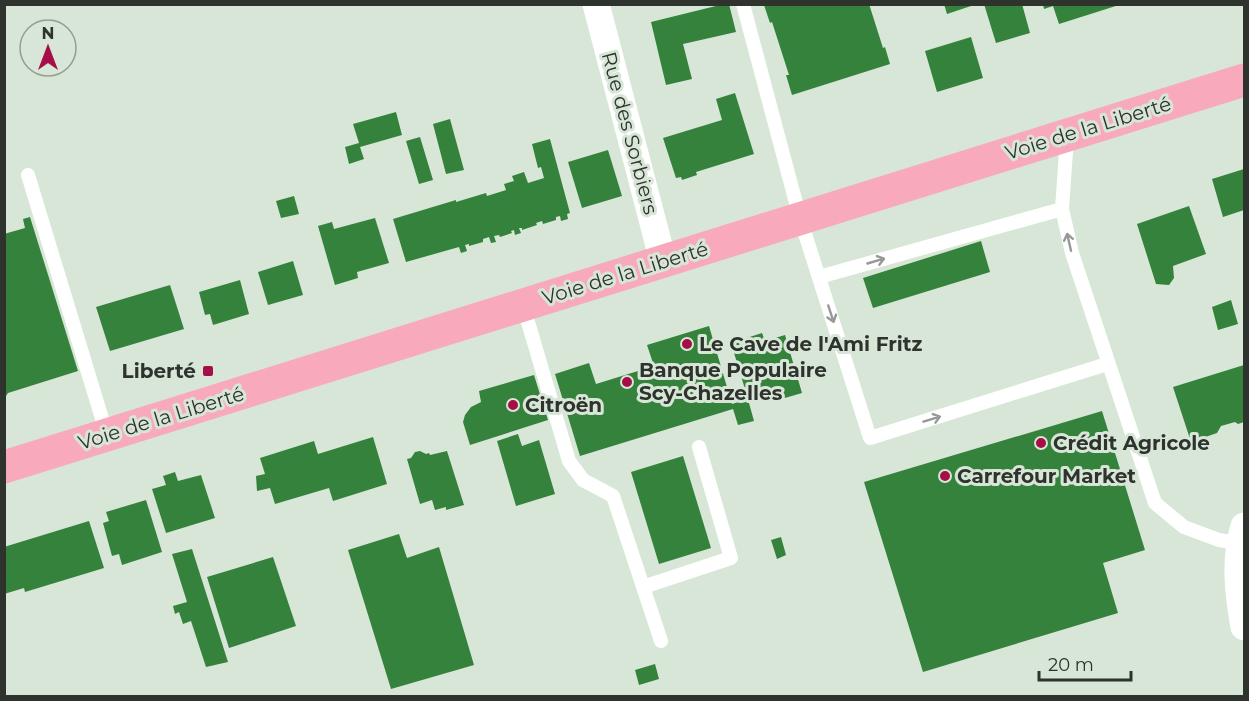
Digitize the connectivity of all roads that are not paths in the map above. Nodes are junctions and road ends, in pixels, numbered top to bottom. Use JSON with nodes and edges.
{"nodes":[{"id":1,"x":596,"y":4,"type":"edge"},
{"id":2,"x":743,"y":4,"type":"edge"},
{"id":3,"x":1245,"y":80,"type":"edge"},
{"id":4,"x":1067,"y":135,"type":"junction"},
{"id":5,"x":28,"y":175,"type":"dead end"},
{"id":6,"x":1062,"y":210,"type":"junction"},
{"id":7,"x":800,"y":218,"type":"junction"},
{"id":8,"x":663,"y":261,"type":"junction"},
{"id":9,"x":819,"y":277,"type":"junction"},
{"id":10,"x":523,"y":305,"type":"junction"},
{"id":11,"x":1107,"y":364,"type":"junction"},
{"id":12,"x":107,"y":435,"type":"junction"},
{"id":13,"x":699,"y":447,"type":"dead end"},
{"id":14,"x":4,"y":467,"type":"edge"},
{"id":15,"x":1242,"y":535,"type":"edge"},
{"id":16,"x":644,"y":587,"type":"junction"},
{"id":17,"x":1245,"y":627,"type":"edge"},
{"id":18,"x":661,"y":641,"type":"dead end"}],
"edges":[{"from":1,"to":8,"type":"street","name":"Rue des Sorbiers"},
{"from":2,"to":7,"type":"lane"},
{"from":3,"to":4,"type":"main road","name":"Voie de la Liberté"},
{"from":4,"to":6,"type":"lane"},
{"from":4,"to":7,"type":"main road","name":"Voie de la Liberté"},
{"from":5,"to":12,"type":"lane"},
{"from":9,"to":6,"type":"lane","one_way":true},
{"from":11,"to":6,"type":"lane","one_way":true},
{"from":7,"to":8,"type":"main road","name":"Voie de la Liberté"},
{"from":7,"to":9,"type":"lane"},
{"from":8,"to":10,"type":"main road","name":"Voie de la Liberté"},
{"from":9,"to":11,"type":"lane","one_way":true},
{"from":10,"to":12,"type":"main road","name":"Voie de la Liberté"},
{"from":10,"to":16,"type":"lane"},
{"from":11,"to":15,"type":"lane"},
{"from":12,"to":14,"type":"main road","name":"Voie de la Liberté"},
{"from":13,"to":16,"type":"lane"},
{"from":15,"to":17,"type":"street"},
{"from":16,"to":18,"type":"lane"}]}
